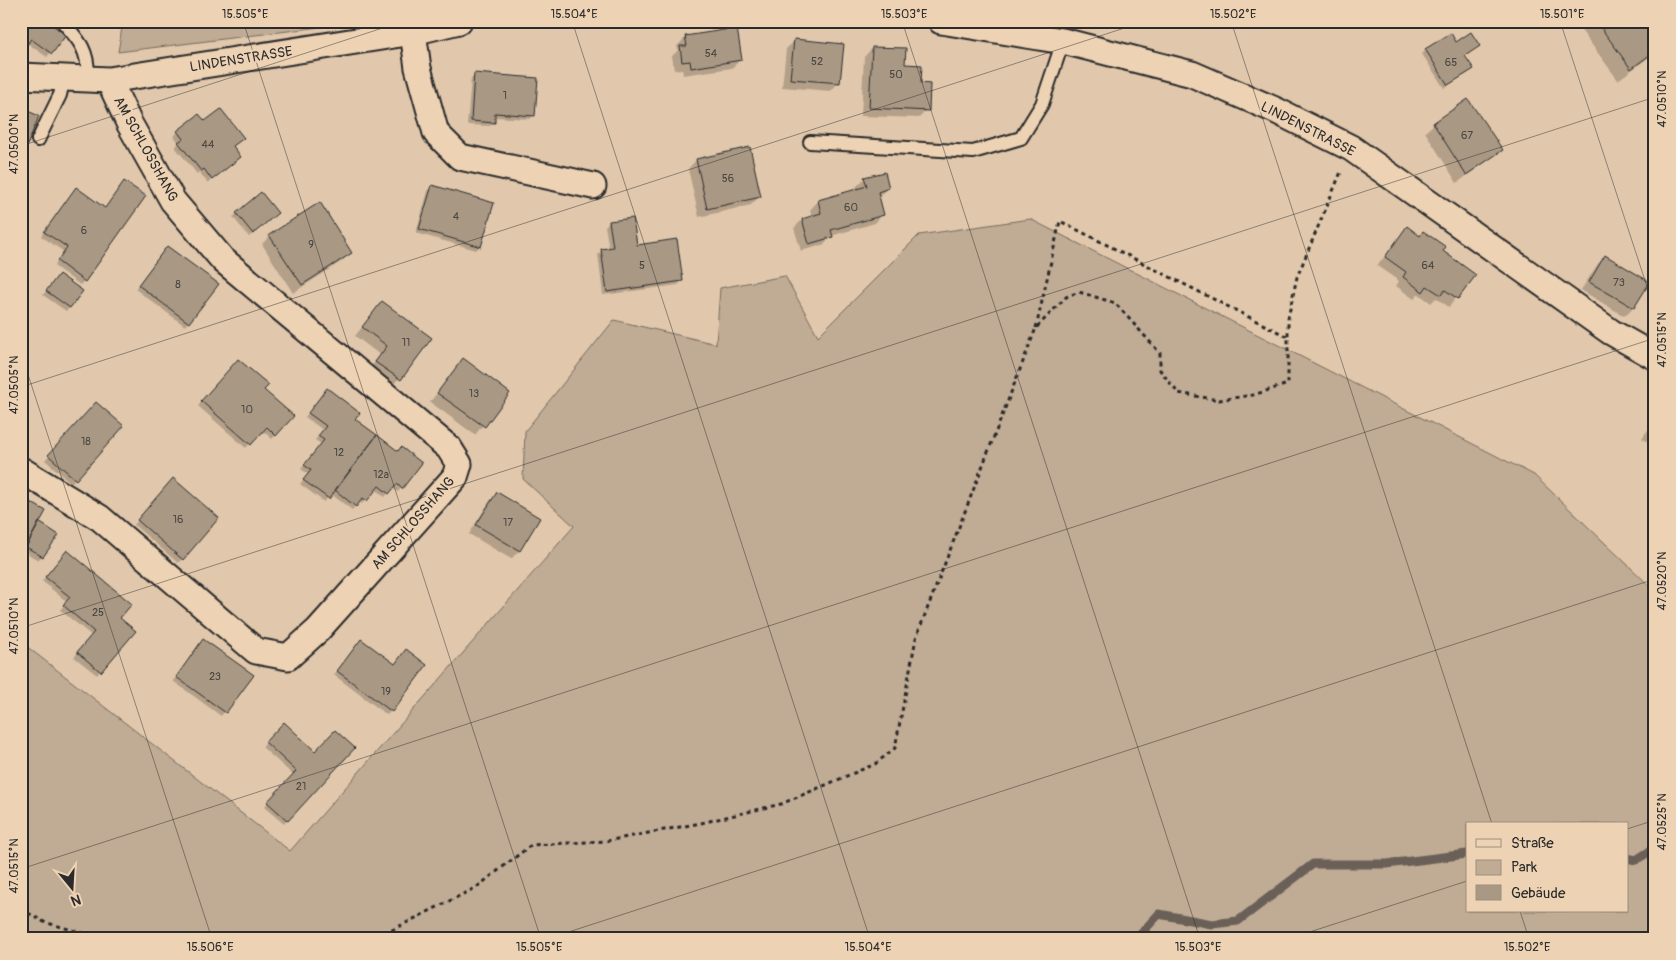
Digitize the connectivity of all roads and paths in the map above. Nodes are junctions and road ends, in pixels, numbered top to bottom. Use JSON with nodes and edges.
{"nodes":[{"id":1,"x":62,"y":21,"type":"edge"},
{"id":2,"x":459,"y":21,"type":"edge"},
{"id":3,"x":941,"y":21,"type":"edge"},
{"id":4,"x":413,"y":32,"type":"junction"},
{"id":5,"x":1063,"y":42,"type":"junction"},
{"id":6,"x":21,"y":76,"type":"edge"},
{"id":7,"x":87,"y":79,"type":"junction"},
{"id":8,"x":38,"y":140,"type":"dead end"},
{"id":9,"x":810,"y":142,"type":"dead end"},
{"id":10,"x":1351,"y":148,"type":"junction"},
{"id":11,"x":593,"y":186,"type":"dead end"},
{"id":12,"x":1036,"y":328,"type":"junction"},
{"id":13,"x":1288,"y":337,"type":"junction"},
{"id":14,"x":1655,"y":357,"type":"edge"},
{"id":15,"x":21,"y":470,"type":"edge"},
{"id":16,"x":21,"y":909,"type":"edge"},
{"id":17,"x":104,"y":939,"type":"edge"},
{"id":18,"x":312,"y":939,"type":"edge"}],
"edges":[{"from":1,"to":7,"type":"lane"},
{"from":2,"to":4,"type":"street","name":"LINDENSTRASSE"},
{"from":3,"to":5,"type":"street","name":"LINDENSTRASSE"},
{"from":4,"to":7,"type":"street","name":"LINDENSTRASSE"},
{"from":4,"to":11,"type":"street"},
{"from":5,"to":9,"type":"lane"},
{"from":5,"to":10,"type":"street","name":"LINDENSTRASSE"},
{"from":6,"to":7,"type":"street","name":"LINDENSTRASSE"},
{"from":7,"to":8,"type":"lane"},
{"from":7,"to":15,"type":"street","name":"AM SCHLOSSHANG"},
{"from":10,"to":13,"type":"path"},
{"from":10,"to":14,"type":"street","name":"LINDENSTRASSE"},
{"from":12,"to":13,"type":"path"},
{"from":12,"to":13,"type":"path"},
{"from":12,"to":18,"type":"path"},
{"from":16,"to":17,"type":"path"}]}
